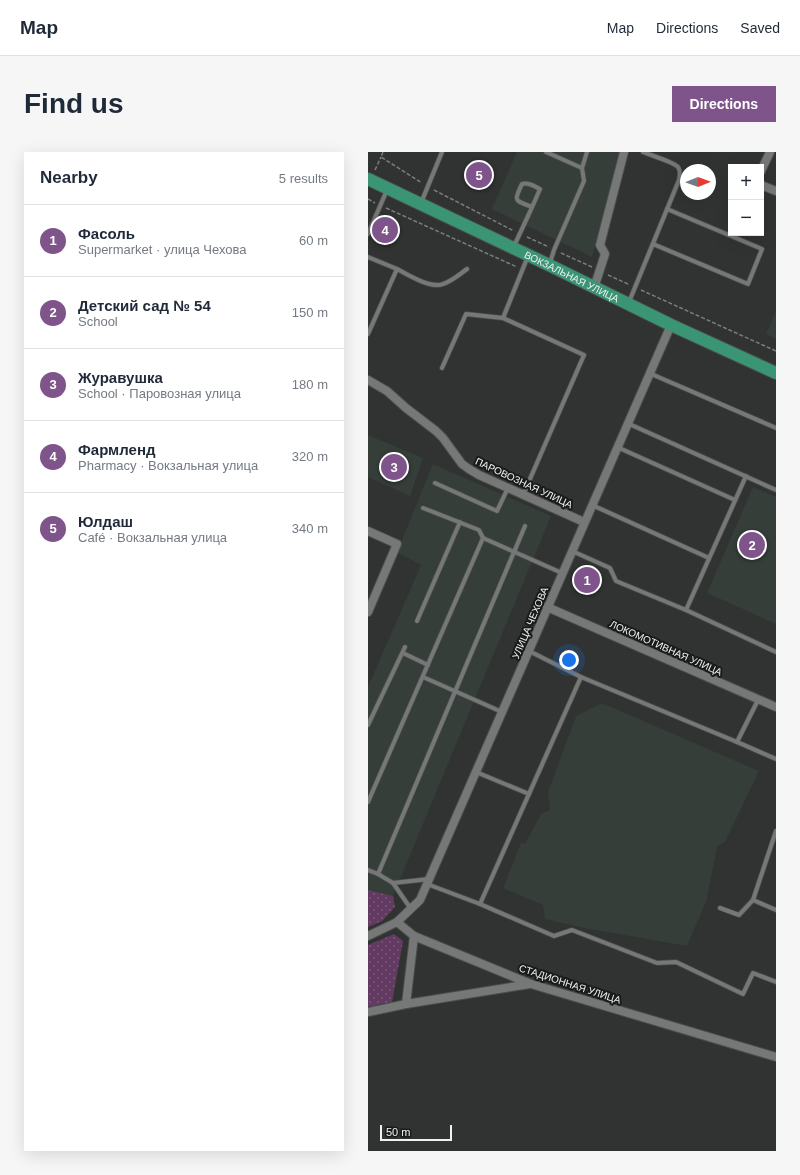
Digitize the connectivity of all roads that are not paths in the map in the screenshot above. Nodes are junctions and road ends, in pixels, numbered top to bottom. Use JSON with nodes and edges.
{"nodes":[{"id":1,"x":442,"y":152,"type":"edge"},
{"id":2,"x":546,"y":152,"type":"edge"},
{"id":3,"x":587,"y":152,"type":"edge"},
{"id":4,"x":624,"y":152,"type":"edge"},
{"id":5,"x":643,"y":152,"type":"edge"},
{"id":6,"x":770,"y":152,"type":"edge"},
{"id":7,"x":764,"y":165,"type":"edge"},
{"id":8,"x":582,"y":168,"type":"junction"},
{"id":9,"x":371,"y":176,"type":"edge"},
{"id":10,"x":764,"y":186,"type":"edge"},
{"id":11,"x":388,"y":189,"type":"junction"},
{"id":12,"x":776,"y":191,"type":"edge"},
{"id":13,"x":420,"y":205,"type":"junction"},
{"id":14,"x":532,"y":207,"type":"junction"},
{"id":15,"x":667,"y":209,"type":"junction"},
{"id":16,"x":368,"y":234,"type":"edge"},
{"id":17,"x":653,"y":244,"type":"junction"},
{"id":18,"x":513,"y":248,"type":"junction"},
{"id":19,"x":528,"y":256,"type":"junction"},
{"id":20,"x":368,"y":257,"type":"edge"},
{"id":21,"x":549,"y":265,"type":"junction"},
{"id":22,"x":397,"y":269,"type":"junction"},
{"id":23,"x":467,"y":269,"type":"dead end"},
{"id":24,"x":594,"y":288,"type":"junction"},
{"id":25,"x":628,"y":304,"type":"junction"},
{"id":26,"x":503,"y":318,"type":"junction"},
{"id":27,"x":670,"y":325,"type":"junction"},
{"id":28,"x":368,"y":334,"type":"edge"},
{"id":29,"x":442,"y":368,"type":"dead end"},
{"id":30,"x":649,"y":373,"type":"junction"},
{"id":31,"x":776,"y":373,"type":"edge"},
{"id":32,"x":368,"y":380,"type":"edge"},
{"id":33,"x":627,"y":423,"type":"junction"},
{"id":34,"x":776,"y":428,"type":"edge"},
{"id":35,"x":617,"y":447,"type":"junction"},
{"id":36,"x":746,"y":476,"type":"junction"},
{"id":37,"x":434,"y":483,"type":"dead end"},
{"id":38,"x":508,"y":488,"type":"junction"},
{"id":39,"x":776,"y":490,"type":"edge"},
{"id":40,"x":523,"y":495,"type":"junction"},
{"id":41,"x":736,"y":500,"type":"junction"},
{"id":42,"x":592,"y":505,"type":"junction"},
{"id":43,"x":423,"y":508,"type":"dead end"},
{"id":44,"x":460,"y":522,"type":"junction"},
{"id":45,"x":584,"y":522,"type":"junction"},
{"id":46,"x":524,"y":526,"type":"dead end"},
{"id":47,"x":368,"y":531,"type":"edge"},
{"id":48,"x":483,"y":538,"type":"junction"},
{"id":49,"x":572,"y":550,"type":"junction"},
{"id":50,"x":514,"y":552,"type":"junction"},
{"id":51,"x":710,"y":558,"type":"junction"},
{"id":52,"x":562,"y":573,"type":"junction"},
{"id":53,"x":548,"y":607,"type":"junction"},
{"id":54,"x":686,"y":610,"type":"junction"},
{"id":55,"x":368,"y":612,"type":"edge"},
{"id":56,"x":417,"y":622,"type":"dead end"},
{"id":57,"x":405,"y":647,"type":"dead end"},
{"id":58,"x":528,"y":651,"type":"junction"},
{"id":59,"x":776,"y":652,"type":"edge"},
{"id":60,"x":403,"y":653,"type":"junction"},
{"id":61,"x":428,"y":665,"type":"junction"},
{"id":62,"x":423,"y":677,"type":"junction"},
{"id":63,"x":581,"y":677,"type":"junction"},
{"id":64,"x":455,"y":691,"type":"junction"},
{"id":65,"x":759,"y":699,"type":"junction"},
{"id":66,"x":776,"y":707,"type":"edge"},
{"id":67,"x":502,"y":712,"type":"junction"},
{"id":68,"x":368,"y":725,"type":"edge"},
{"id":69,"x":738,"y":742,"type":"junction"},
{"id":70,"x":776,"y":759,"type":"edge"},
{"id":71,"x":476,"y":771,"type":"junction"},
{"id":72,"x":529,"y":794,"type":"junction"},
{"id":73,"x":368,"y":802,"type":"edge"},
{"id":74,"x":776,"y":831,"type":"edge"},
{"id":75,"x":368,"y":870,"type":"edge"},
{"id":76,"x":378,"y":874,"type":"junction"},
{"id":77,"x":428,"y":882,"type":"junction"},
{"id":78,"x":393,"y":883,"type":"junction"},
{"id":79,"x":753,"y":900,"type":"junction"},
{"id":80,"x":480,"y":904,"type":"junction"},
{"id":81,"x":720,"y":908,"type":"dead end"},
{"id":82,"x":411,"y":909,"type":"junction"},
{"id":83,"x":776,"y":910,"type":"edge"},
{"id":84,"x":397,"y":922,"type":"junction"},
{"id":85,"x":368,"y":936,"type":"edge"},
{"id":86,"x":414,"y":936,"type":"junction"},
{"id":87,"x":776,"y":982,"type":"edge"},
{"id":88,"x":531,"y":984,"type":"junction"},
{"id":89,"x":406,"y":1004,"type":"junction"},
{"id":90,"x":368,"y":1012,"type":"edge"},
{"id":91,"x":776,"y":1056,"type":"edge"}],
"edges":[{"from":1,"to":13,"type":"lane"},
{"from":2,"to":8,"type":"lane"},
{"from":3,"to":8,"type":"lane"},
{"from":4,"to":24,"type":"street"},
{"from":5,"to":15,"type":"lane"},
{"from":6,"to":7,"type":"street"},
{"from":8,"to":21,"type":"lane"},
{"from":9,"to":11,"type":"main road","name":"ВОКЗАЛЬНАЯ УЛИЦА"},
{"from":10,"to":12,"type":"street"},
{"from":11,"to":13,"type":"main road","name":"ВОКЗАЛЬНАЯ УЛИЦА"},
{"from":11,"to":16,"type":"lane"},
{"from":13,"to":18,"type":"main road","name":"ВОКЗАЛЬНАЯ УЛИЦА"},
{"from":14,"to":14,"type":"lane"},
{"from":14,"to":18,"type":"lane"},
{"from":15,"to":17,"type":"lane"},
{"from":15,"to":17,"type":"lane"},
{"from":17,"to":25,"type":"lane"},
{"from":18,"to":19,"type":"main road","name":"ВОКЗАЛЬНАЯ УЛИЦА"},
{"from":19,"to":21,"type":"main road","name":"ВОКЗАЛЬНАЯ УЛИЦА"},
{"from":19,"to":26,"type":"lane"},
{"from":20,"to":22,"type":"lane"},
{"from":21,"to":24,"type":"main road","name":"ВОКЗАЛЬНАЯ УЛИЦА"},
{"from":22,"to":23,"type":"lane"},
{"from":22,"to":28,"type":"lane"},
{"from":24,"to":25,"type":"main road","name":"ВОКЗАЛЬНАЯ УЛИЦА"},
{"from":25,"to":27,"type":"main road","name":"ВОКЗАЛЬНАЯ УЛИЦА"},
{"from":26,"to":29,"type":"lane"},
{"from":26,"to":40,"type":"lane"},
{"from":27,"to":30,"type":"street","name":"УЛИЦА ЧЕХОВА"},
{"from":27,"to":31,"type":"main road","name":"ВОКЗАЛЬНАЯ УЛИЦА"},
{"from":30,"to":33,"type":"street","name":"УЛИЦА ЧЕХОВА"},
{"from":30,"to":34,"type":"lane"},
{"from":32,"to":38,"type":"street","name":"ПАРОВОЗНАЯ УЛИЦА"},
{"from":33,"to":35,"type":"street","name":"УЛИЦА ЧЕХОВА"},
{"from":33,"to":36,"type":"lane"},
{"from":35,"to":41,"type":"lane"},
{"from":35,"to":42,"type":"street","name":"УЛИЦА ЧЕХОВА"},
{"from":36,"to":39,"type":"lane"},
{"from":36,"to":41,"type":"lane"},
{"from":37,"to":38,"type":"lane"},
{"from":38,"to":40,"type":"street","name":"ПАРОВОЗНАЯ УЛИЦА"},
{"from":40,"to":45,"type":"street","name":"ПАРОВОЗНАЯ УЛИЦА"},
{"from":41,"to":51,"type":"lane"},
{"from":42,"to":45,"type":"street","name":"УЛИЦА ЧЕХОВА"},
{"from":42,"to":51,"type":"lane"},
{"from":43,"to":44,"type":"lane"},
{"from":44,"to":48,"type":"lane"},
{"from":44,"to":56,"type":"lane"},
{"from":45,"to":49,"type":"street","name":"УЛИЦА ЧЕХОВА"},
{"from":46,"to":50,"type":"lane"},
{"from":47,"to":55,"type":"street"},
{"from":48,"to":50,"type":"lane"},
{"from":48,"to":61,"type":"lane"},
{"from":49,"to":52,"type":"street","name":"УЛИЦА ЧЕХОВА"},
{"from":49,"to":54,"type":"lane"},
{"from":50,"to":52,"type":"lane"},
{"from":50,"to":64,"type":"lane"},
{"from":51,"to":54,"type":"lane"},
{"from":52,"to":53,"type":"street","name":"УЛИЦА ЧЕХОВА"},
{"from":53,"to":58,"type":"street","name":"УЛИЦА ЧЕХОВА"},
{"from":53,"to":65,"type":"street","name":"ЛОКОМОТИВНАЯ УЛИЦА"},
{"from":54,"to":59,"type":"lane"},
{"from":57,"to":60,"type":"lane"},
{"from":58,"to":63,"type":"lane"},
{"from":58,"to":67,"type":"street","name":"УЛИЦА ЧЕХОВА"},
{"from":60,"to":61,"type":"lane"},
{"from":60,"to":68,"type":"lane"},
{"from":61,"to":62,"type":"lane"},
{"from":62,"to":64,"type":"lane"},
{"from":62,"to":73,"type":"lane"},
{"from":63,"to":69,"type":"lane"},
{"from":63,"to":72,"type":"lane"},
{"from":64,"to":67,"type":"lane"},
{"from":64,"to":76,"type":"lane"},
{"from":65,"to":66,"type":"street","name":"ЛОКОМОТИВНАЯ УЛИЦА"},
{"from":65,"to":69,"type":"lane"},
{"from":67,"to":71,"type":"street","name":"УЛИЦА ЧЕХОВА"},
{"from":69,"to":70,"type":"lane"},
{"from":71,"to":72,"type":"lane"},
{"from":71,"to":77,"type":"street","name":"УЛИЦА ЧЕХОВА"},
{"from":72,"to":80,"type":"lane"},
{"from":74,"to":79,"type":"lane"},
{"from":75,"to":76,"type":"lane"},
{"from":76,"to":78,"type":"lane"},
{"from":77,"to":78,"type":"lane"},
{"from":77,"to":80,"type":"lane"},
{"from":77,"to":82,"type":"street","name":"УЛИЦА ЧЕХОВА"},
{"from":78,"to":82,"type":"lane"},
{"from":79,"to":81,"type":"lane"},
{"from":79,"to":83,"type":"lane"},
{"from":80,"to":87,"type":"lane"},
{"from":82,"to":84,"type":"street","name":"УЛИЦА ЧЕХОВА"},
{"from":84,"to":85,"type":"street"},
{"from":84,"to":86,"type":"street","name":"СТАДИОННАЯ УЛИЦА"},
{"from":86,"to":88,"type":"street","name":"СТАДИОННАЯ УЛИЦА"},
{"from":86,"to":89,"type":"street"},
{"from":88,"to":89,"type":"street"},
{"from":88,"to":91,"type":"street","name":"СТАДИОННАЯ УЛИЦА"},
{"from":89,"to":90,"type":"street"}]}
